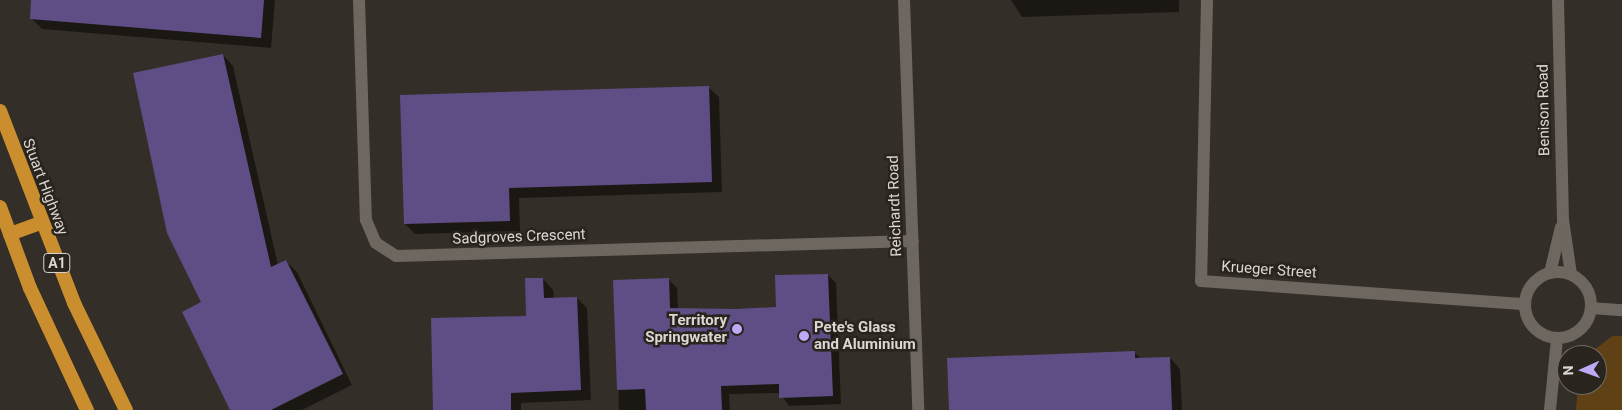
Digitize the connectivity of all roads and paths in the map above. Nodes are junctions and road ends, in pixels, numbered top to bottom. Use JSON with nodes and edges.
{"nodes":[{"id":1,"x":358,"y":0,"type":"edge"},
{"id":2,"x":904,"y":0,"type":"edge"},
{"id":3,"x":1207,"y":0,"type":"edge"},
{"id":4,"x":1558,"y":0,"type":"edge"},
{"id":5,"x":0,"y":111,"type":"edge"},
{"id":6,"x":0,"y":207,"type":"edge"},
{"id":7,"x":1563,"y":220,"type":"junction"},
{"id":8,"x":41,"y":223,"type":"junction"},
{"id":9,"x":10,"y":234,"type":"junction"},
{"id":10,"x":912,"y":241,"type":"junction"},
{"id":11,"x":1550,"y":273,"type":"junction"},
{"id":12,"x":1571,"y":274,"type":"junction"},
{"id":13,"x":1525,"y":304,"type":"junction"},
{"id":14,"x":1591,"y":308,"type":"junction"},
{"id":15,"x":1622,"y":310,"type":"edge"},
{"id":16,"x":1557,"y":339,"type":"junction"},
{"id":17,"x":87,"y":410,"type":"edge"},
{"id":18,"x":126,"y":410,"type":"edge"},
{"id":19,"x":918,"y":410,"type":"edge"},
{"id":20,"x":1550,"y":410,"type":"edge"}],
"edges":[{"from":1,"to":10,"type":"street","name":"Sadgroves Crescent"},
{"from":2,"to":10,"type":"street","name":"Reichardt Road"},
{"from":3,"to":13,"type":"street","name":"Krueger Street"},
{"from":4,"to":7,"type":"street","name":"Benison Road"},
{"from":5,"to":8,"type":"highway","name":"Stuart Highway","number":"A1"},
{"from":6,"to":9,"type":"highway","number":"A1"},
{"from":7,"to":11,"type":"street","name":"Benison Road"},
{"from":7,"to":12,"type":"street","name":"Benison Road"},
{"from":8,"to":9,"type":"highway"},
{"from":8,"to":18,"type":"highway","name":"Stuart Highway","number":"A1"},
{"from":9,"to":17,"type":"highway","number":"A1"},
{"from":10,"to":19,"type":"street","name":"Reichardt Road"},
{"from":11,"to":12,"type":"street"},
{"from":11,"to":13,"type":"street"},
{"from":12,"to":14,"type":"street"},
{"from":13,"to":16,"type":"street"},
{"from":14,"to":15,"type":"street"},
{"from":14,"to":16,"type":"street"},
{"from":16,"to":20,"type":"street"}]}
